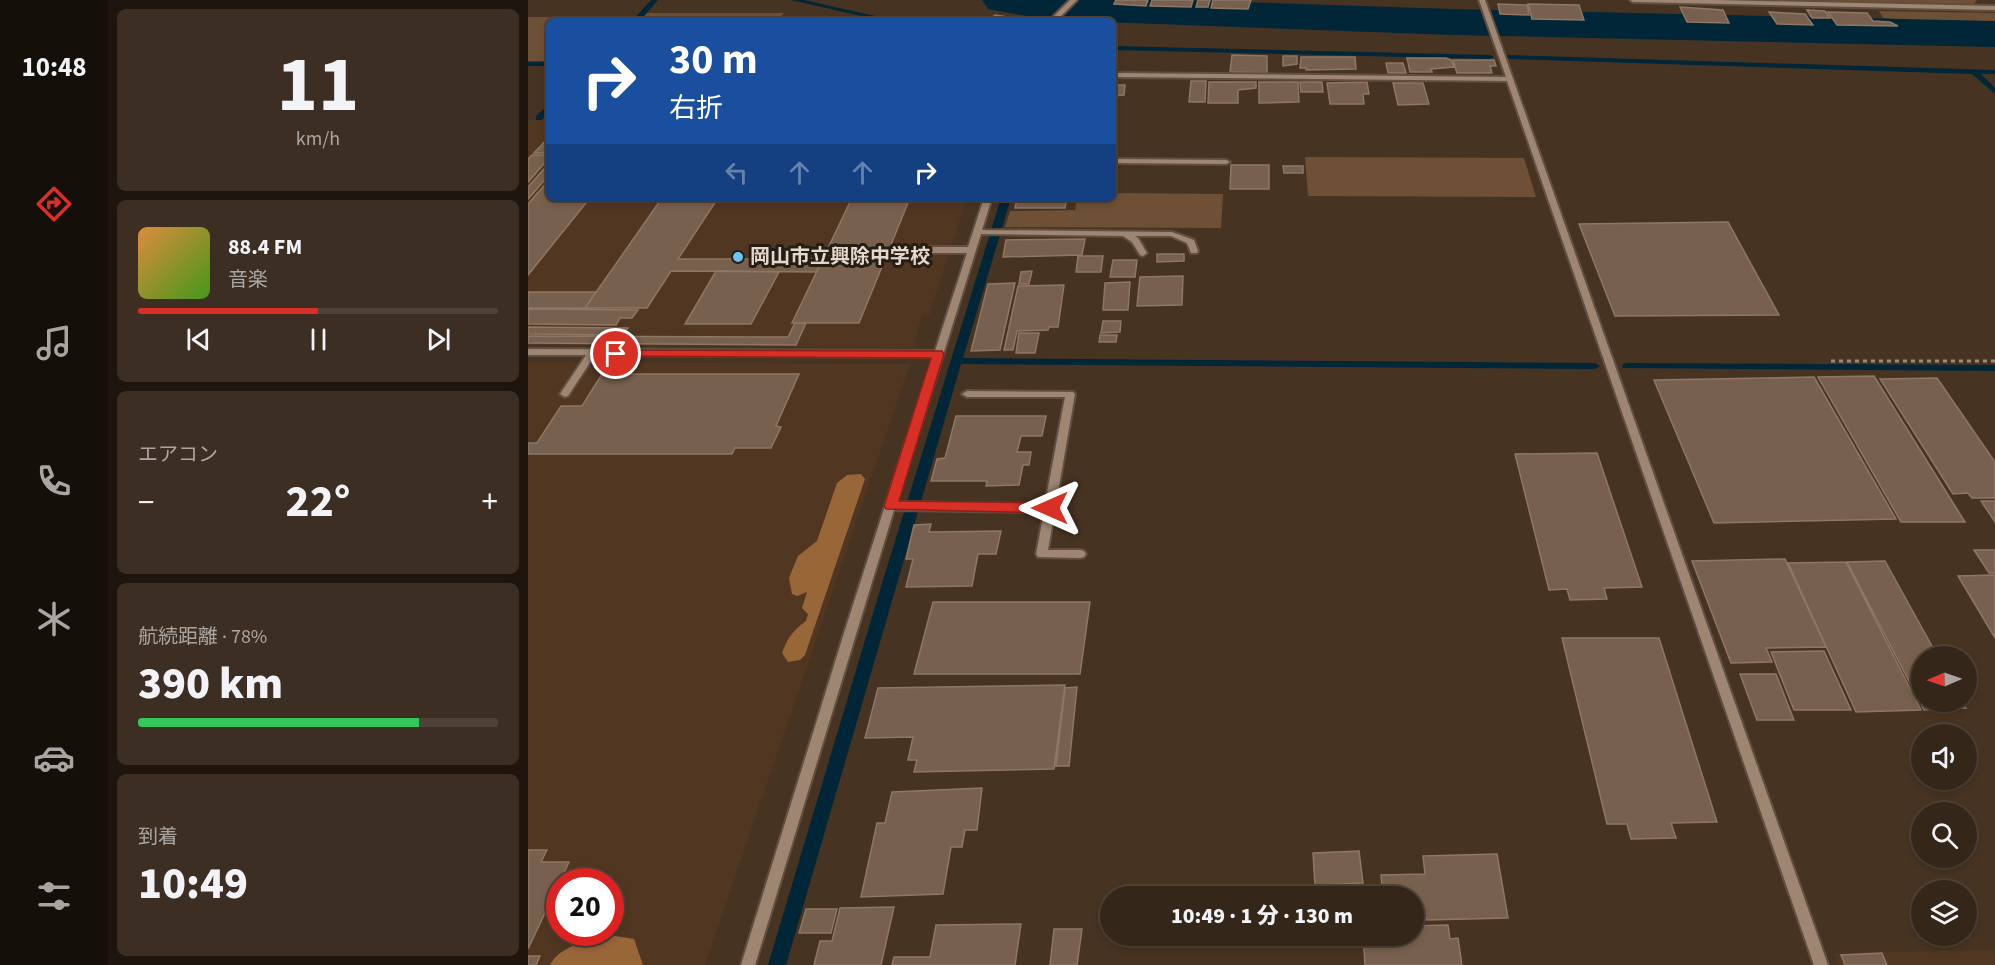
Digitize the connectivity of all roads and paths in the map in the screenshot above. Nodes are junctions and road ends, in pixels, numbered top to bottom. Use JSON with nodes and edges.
{"nodes":[{"id":1,"x":1074,"y":0,"type":"edge"},
{"id":2,"x":1482,"y":0,"type":"edge"},
{"id":3,"x":1633,"y":0,"type":"edge"},
{"id":4,"x":1988,"y":0,"type":"edge"},
{"id":5,"x":1995,"y":8,"type":"edge"},
{"id":6,"x":1056,"y":18,"type":"edge"},
{"id":7,"x":1116,"y":75,"type":"edge"},
{"id":8,"x":1510,"y":79,"type":"junction"},
{"id":9,"x":1116,"y":161,"type":"edge"},
{"id":10,"x":1226,"y":162,"type":"dead end"},
{"id":11,"x":987,"y":201,"type":"edge"},
{"id":12,"x":977,"y":232,"type":"junction"},
{"id":13,"x":1124,"y":233,"type":"junction"},
{"id":14,"x":918,"y":250,"type":"dead end"},
{"id":15,"x":971,"y":250,"type":"junction"},
{"id":16,"x":1194,"y":251,"type":"dead end"},
{"id":17,"x":1143,"y":253,"type":"dead end"},
{"id":18,"x":528,"y":352,"type":"edge"},
{"id":19,"x":592,"y":353,"type":"junction"},
{"id":20,"x":938,"y":354,"type":"junction"},
{"id":21,"x":1831,"y":361,"type":"dead end"},
{"id":22,"x":1995,"y":361,"type":"edge"},
{"id":23,"x":565,"y":394,"type":"dead end"},
{"id":24,"x":967,"y":394,"type":"dead end"},
{"id":25,"x":891,"y":506,"type":"junction"},
{"id":26,"x":1050,"y":508,"type":"junction"},
{"id":27,"x":1080,"y":554,"type":"dead end"},
{"id":28,"x":748,"y":965,"type":"edge"},
{"id":29,"x":1821,"y":965,"type":"edge"}],
"edges":[{"from":1,"to":6,"type":"street"},
{"from":2,"to":8,"type":"street"},
{"from":3,"to":5,"type":"street"},
{"from":4,"to":5,"type":"street"},
{"from":7,"to":8,"type":"street"},
{"from":8,"to":29,"type":"street"},
{"from":9,"to":10,"type":"street"},
{"from":11,"to":12,"type":"street"},
{"from":12,"to":13,"type":"street"},
{"from":12,"to":15,"type":"street"},
{"from":13,"to":16,"type":"street"},
{"from":13,"to":17,"type":"street"},
{"from":14,"to":15,"type":"street"},
{"from":15,"to":20,"type":"street"},
{"from":18,"to":19,"type":"street"},
{"from":19,"to":20,"type":"street"},
{"from":19,"to":23,"type":"street"},
{"from":20,"to":25,"type":"street"},
{"from":21,"to":22,"type":"path"},
{"from":24,"to":26,"type":"street"},
{"from":25,"to":26,"type":"street"},
{"from":25,"to":28,"type":"street"},
{"from":26,"to":27,"type":"street"}]}
